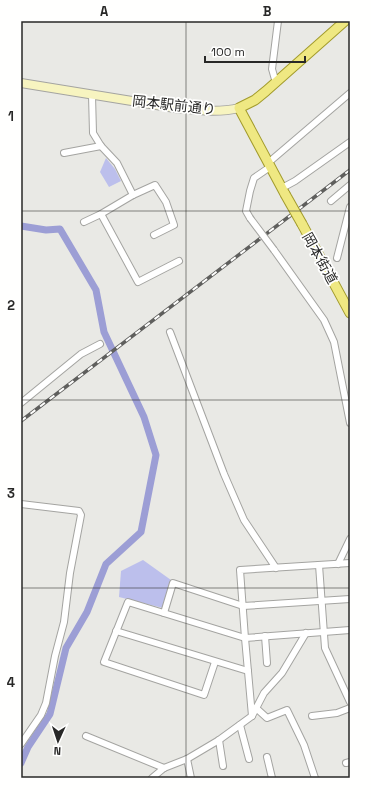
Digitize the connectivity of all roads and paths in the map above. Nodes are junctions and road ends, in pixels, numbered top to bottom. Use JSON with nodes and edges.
{"nodes":[{"id":1,"x":278,"y":21,"type":"edge"},
{"id":2,"x":345,"y":21,"type":"edge"},
{"id":3,"x":21,"y":83,"type":"edge"},
{"id":4,"x":276,"y":83,"type":"junction"},
{"id":5,"x":350,"y":93,"type":"edge"},
{"id":6,"x":92,"y":95,"type":"junction"},
{"id":7,"x":239,"y":108,"type":"junction"},
{"id":8,"x":350,"y":142,"type":"edge"},
{"id":9,"x":101,"y":146,"type":"junction"},
{"id":10,"x":64,"y":153,"type":"dead end"},
{"id":11,"x":269,"y":165,"type":"junction"},
{"id":12,"x":350,"y":185,"type":"edge"},
{"id":13,"x":283,"y":191,"type":"junction"},
{"id":14,"x":133,"y":195,"type":"junction"},
{"id":15,"x":331,"y":201,"type":"dead end"},
{"id":16,"x":350,"y":207,"type":"edge"},
{"id":17,"x":101,"y":214,"type":"junction"},
{"id":18,"x":84,"y":222,"type":"dead end"},
{"id":19,"x":154,"y":235,"type":"dead end"},
{"id":20,"x":337,"y":258,"type":"dead end"},
{"id":21,"x":179,"y":261,"type":"dead end"},
{"id":22,"x":350,"y":312,"type":"edge"},
{"id":23,"x":170,"y":332,"type":"dead end"},
{"id":24,"x":100,"y":344,"type":"dead end"},
{"id":25,"x":21,"y":403,"type":"edge"},
{"id":26,"x":350,"y":423,"type":"edge"},
{"id":27,"x":21,"y":504,"type":"edge"},
{"id":28,"x":350,"y":538,"type":"edge"},
{"id":29,"x":350,"y":563,"type":"edge"},
{"id":30,"x":338,"y":564,"type":"junction"},
{"id":31,"x":319,"y":565,"type":"junction"},
{"id":32,"x":276,"y":568,"type":"junction"},
{"id":33,"x":350,"y":599,"type":"edge"},
{"id":34,"x":322,"y":601,"type":"junction"},
{"id":35,"x":243,"y":606,"type":"junction"},
{"id":36,"x":164,"y":613,"type":"junction"},
{"id":37,"x":350,"y":630,"type":"edge"},
{"id":38,"x":116,"y":632,"type":"junction"},
{"id":39,"x":324,"y":632,"type":"junction"},
{"id":40,"x":306,"y":633,"type":"junction"},
{"id":41,"x":265,"y":636,"type":"junction"},
{"id":42,"x":244,"y":638,"type":"junction"},
{"id":43,"x":215,"y":662,"type":"junction"},
{"id":44,"x":267,"y":663,"type":"dead end"},
{"id":45,"x":248,"y":671,"type":"junction"},
{"id":46,"x":347,"y":690,"type":"edge"},
{"id":47,"x":350,"y":702,"type":"edge"},
{"id":48,"x":256,"y":708,"type":"junction"},
{"id":49,"x":350,"y":708,"type":"edge"},
{"id":50,"x":252,"y":716,"type":"junction"},
{"id":51,"x":312,"y":716,"type":"dead end"},
{"id":52,"x":240,"y":725,"type":"junction"},
{"id":53,"x":86,"y":736,"type":"dead end"},
{"id":54,"x":219,"y":740,"type":"junction"},
{"id":55,"x":21,"y":744,"type":"edge"},
{"id":56,"x":267,"y":757,"type":"dead end"},
{"id":57,"x":187,"y":759,"type":"junction"},
{"id":58,"x":249,"y":759,"type":"dead end"},
{"id":59,"x":224,"y":766,"type":"dead end"},
{"id":60,"x":164,"y":768,"type":"junction"},
{"id":61,"x":152,"y":778,"type":"edge"},
{"id":62,"x":191,"y":778,"type":"edge"},
{"id":63,"x":272,"y":778,"type":"edge"},
{"id":64,"x":315,"y":778,"type":"edge"}],
"edges":[{"from":1,"to":4,"type":"street"},
{"from":2,"to":4,"type":"main road","name":"岡本駅前通り"},
{"from":3,"to":6,"type":"street","name":"岡本駅前通り"},
{"from":4,"to":7,"type":"main road","name":"岡本駅前通り"},
{"from":5,"to":11,"type":"street"},
{"from":6,"to":7,"type":"street","name":"岡本駅前通り"},
{"from":6,"to":9,"type":"street"},
{"from":7,"to":11,"type":"main road"},
{"from":8,"to":13,"type":"street"},
{"from":9,"to":10,"type":"street"},
{"from":9,"to":14,"type":"street"},
{"from":11,"to":13,"type":"main road"},
{"from":11,"to":26,"type":"street","bridge":true},
{"from":12,"to":15,"type":"street"},
{"from":13,"to":22,"type":"main road","name":"岡本街道","bridge":true},
{"from":14,"to":17,"type":"street"},
{"from":14,"to":19,"type":"street"},
{"from":16,"to":20,"type":"street"},
{"from":17,"to":18,"type":"street"},
{"from":17,"to":21,"type":"street"},
{"from":23,"to":32,"type":"street"},
{"from":24,"to":25,"type":"street"},
{"from":27,"to":55,"type":"street"},
{"from":28,"to":30,"type":"street"},
{"from":29,"to":30,"type":"street"},
{"from":30,"to":31,"type":"street"},
{"from":31,"to":32,"type":"street"},
{"from":31,"to":34,"type":"street"},
{"from":32,"to":35,"type":"street"},
{"from":33,"to":34,"type":"street"},
{"from":34,"to":35,"type":"street"},
{"from":34,"to":39,"type":"street"},
{"from":35,"to":36,"type":"street"},
{"from":35,"to":42,"type":"street"},
{"from":36,"to":38,"type":"street"},
{"from":36,"to":42,"type":"street"},
{"from":37,"to":39,"type":"street"},
{"from":38,"to":43,"type":"street"},
{"from":38,"to":43,"type":"street"},
{"from":39,"to":40,"type":"street"},
{"from":39,"to":46,"type":"street"},
{"from":40,"to":41,"type":"street"},
{"from":40,"to":48,"type":"street"},
{"from":41,"to":42,"type":"street"},
{"from":41,"to":44,"type":"street"},
{"from":42,"to":45,"type":"street"},
{"from":43,"to":45,"type":"street"},
{"from":45,"to":50,"type":"street"},
{"from":46,"to":47,"type":"street"},
{"from":48,"to":50,"type":"street"},
{"from":48,"to":64,"type":"street"},
{"from":49,"to":51,"type":"street"},
{"from":50,"to":52,"type":"street"},
{"from":52,"to":54,"type":"street"},
{"from":52,"to":58,"type":"street"},
{"from":53,"to":60,"type":"street"},
{"from":54,"to":57,"type":"street"},
{"from":54,"to":59,"type":"street"},
{"from":56,"to":63,"type":"street"},
{"from":57,"to":60,"type":"street"},
{"from":57,"to":62,"type":"street"},
{"from":60,"to":61,"type":"street"}]}
